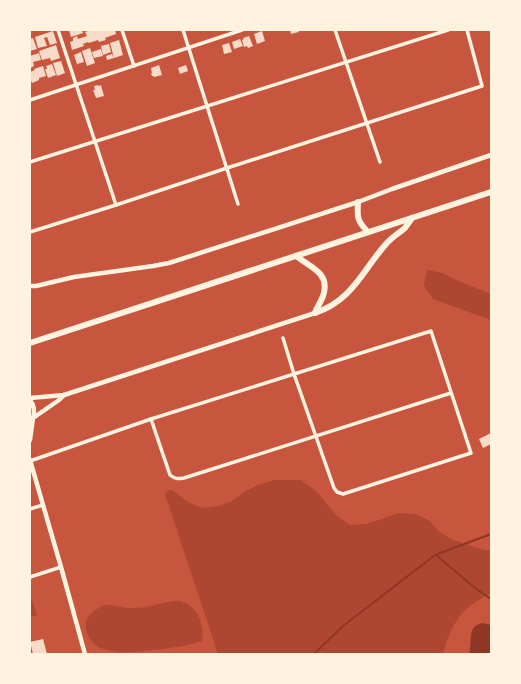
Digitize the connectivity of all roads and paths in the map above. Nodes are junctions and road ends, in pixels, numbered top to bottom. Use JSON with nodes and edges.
{"nodes":[{"id":1,"x":58,"y":30,"type":"edge"},
{"id":2,"x":122,"y":30,"type":"edge"},
{"id":3,"x":183,"y":30,"type":"edge"},
{"id":4,"x":242,"y":30,"type":"edge"},
{"id":5,"x":335,"y":30,"type":"edge"},
{"id":6,"x":448,"y":30,"type":"edge"},
{"id":7,"x":466,"y":30,"type":"edge"},
{"id":8,"x":189,"y":48,"type":"junction"},
{"id":9,"x":346,"y":62,"type":"junction"},
{"id":10,"x":134,"y":66,"type":"junction"},
{"id":11,"x":76,"y":85,"type":"junction"},
{"id":12,"x":30,"y":100,"type":"edge"},
{"id":13,"x":207,"y":106,"type":"junction"},
{"id":14,"x":367,"y":123,"type":"junction"},
{"id":15,"x":96,"y":141,"type":"junction"},
{"id":16,"x":491,"y":155,"type":"edge"},
{"id":17,"x":30,"y":162,"type":"edge"},
{"id":18,"x":380,"y":162,"type":"dead end"},
{"id":19,"x":227,"y":168,"type":"junction"},
{"id":20,"x":491,"y":192,"type":"edge"},
{"id":21,"x":358,"y":202,"type":"junction"},
{"id":22,"x":238,"y":204,"type":"dead end"},
{"id":23,"x":116,"y":205,"type":"junction"},
{"id":24,"x":412,"y":218,"type":"junction"},
{"id":25,"x":30,"y":232,"type":"edge"},
{"id":26,"x":368,"y":232,"type":"junction"},
{"id":27,"x":296,"y":256,"type":"junction"},
{"id":28,"x":30,"y":286,"type":"edge"},
{"id":29,"x":36,"y":286,"type":"junction"},
{"id":30,"x":30,"y":291,"type":"edge"},
{"id":31,"x":315,"y":313,"type":"junction"},
{"id":32,"x":283,"y":338,"type":"dead end"},
{"id":33,"x":30,"y":343,"type":"edge"},
{"id":34,"x":294,"y":374,"type":"junction"},
{"id":35,"x":451,"y":393,"type":"junction"},
{"id":36,"x":64,"y":394,"type":"junction"},
{"id":37,"x":30,"y":399,"type":"edge"},
{"id":38,"x":33,"y":418,"type":"junction"},
{"id":39,"x":151,"y":419,"type":"junction"},
{"id":40,"x":30,"y":423,"type":"edge"},
{"id":41,"x":316,"y":435,"type":"junction"},
{"id":42,"x":30,"y":440,"type":"edge"},
{"id":43,"x":30,"y":461,"type":"edge"},
{"id":44,"x":43,"y":505,"type":"junction"},
{"id":45,"x":30,"y":509,"type":"edge"},
{"id":46,"x":61,"y":567,"type":"junction"},
{"id":47,"x":30,"y":577,"type":"edge"},
{"id":48,"x":85,"y":654,"type":"edge"}],
"edges":[{"from":1,"to":11,"type":"street"},
{"from":2,"to":10,"type":"street"},
{"from":3,"to":8,"type":"street"},
{"from":4,"to":8,"type":"street"},
{"from":5,"to":9,"type":"street"},
{"from":6,"to":9,"type":"street"},
{"from":7,"to":14,"type":"street"},
{"from":8,"to":10,"type":"street"},
{"from":8,"to":13,"type":"street"},
{"from":9,"to":13,"type":"street"},
{"from":9,"to":14,"type":"street"},
{"from":10,"to":11,"type":"street"},
{"from":11,"to":12,"type":"street"},
{"from":11,"to":15,"type":"street"},
{"from":13,"to":15,"type":"street"},
{"from":13,"to":19,"type":"street"},
{"from":14,"to":18,"type":"street"},
{"from":14,"to":19,"type":"street"},
{"from":15,"to":17,"type":"street"},
{"from":15,"to":23,"type":"street"},
{"from":16,"to":21,"type":"street"},
{"from":19,"to":22,"type":"street"},
{"from":19,"to":23,"type":"street"},
{"from":20,"to":24,"type":"highway"},
{"from":21,"to":26,"type":"highway"},
{"from":21,"to":29,"type":"street"},
{"from":23,"to":25,"type":"street"},
{"from":24,"to":26,"type":"highway"},
{"from":24,"to":31,"type":"highway"},
{"from":26,"to":27,"type":"highway"},
{"from":27,"to":31,"type":"highway"},
{"from":27,"to":33,"type":"highway"},
{"from":28,"to":29,"type":"street"},
{"from":29,"to":30,"type":"street"},
{"from":31,"to":36,"type":"street"},
{"from":32,"to":34,"type":"street"},
{"from":34,"to":35,"type":"street"},
{"from":34,"to":39,"type":"street"},
{"from":34,"to":41,"type":"street"},
{"from":35,"to":41,"type":"street"},
{"from":35,"to":41,"type":"street"},
{"from":36,"to":37,"type":"street"},
{"from":36,"to":38,"type":"street"},
{"from":37,"to":38,"type":"street"},
{"from":38,"to":40,"type":"street"},
{"from":38,"to":42,"type":"street"},
{"from":39,"to":41,"type":"street"},
{"from":39,"to":43,"type":"street"},
{"from":43,"to":44,"type":"street"},
{"from":44,"to":45,"type":"street"},
{"from":44,"to":46,"type":"street"},
{"from":46,"to":47,"type":"street"},
{"from":46,"to":48,"type":"street"}]}
